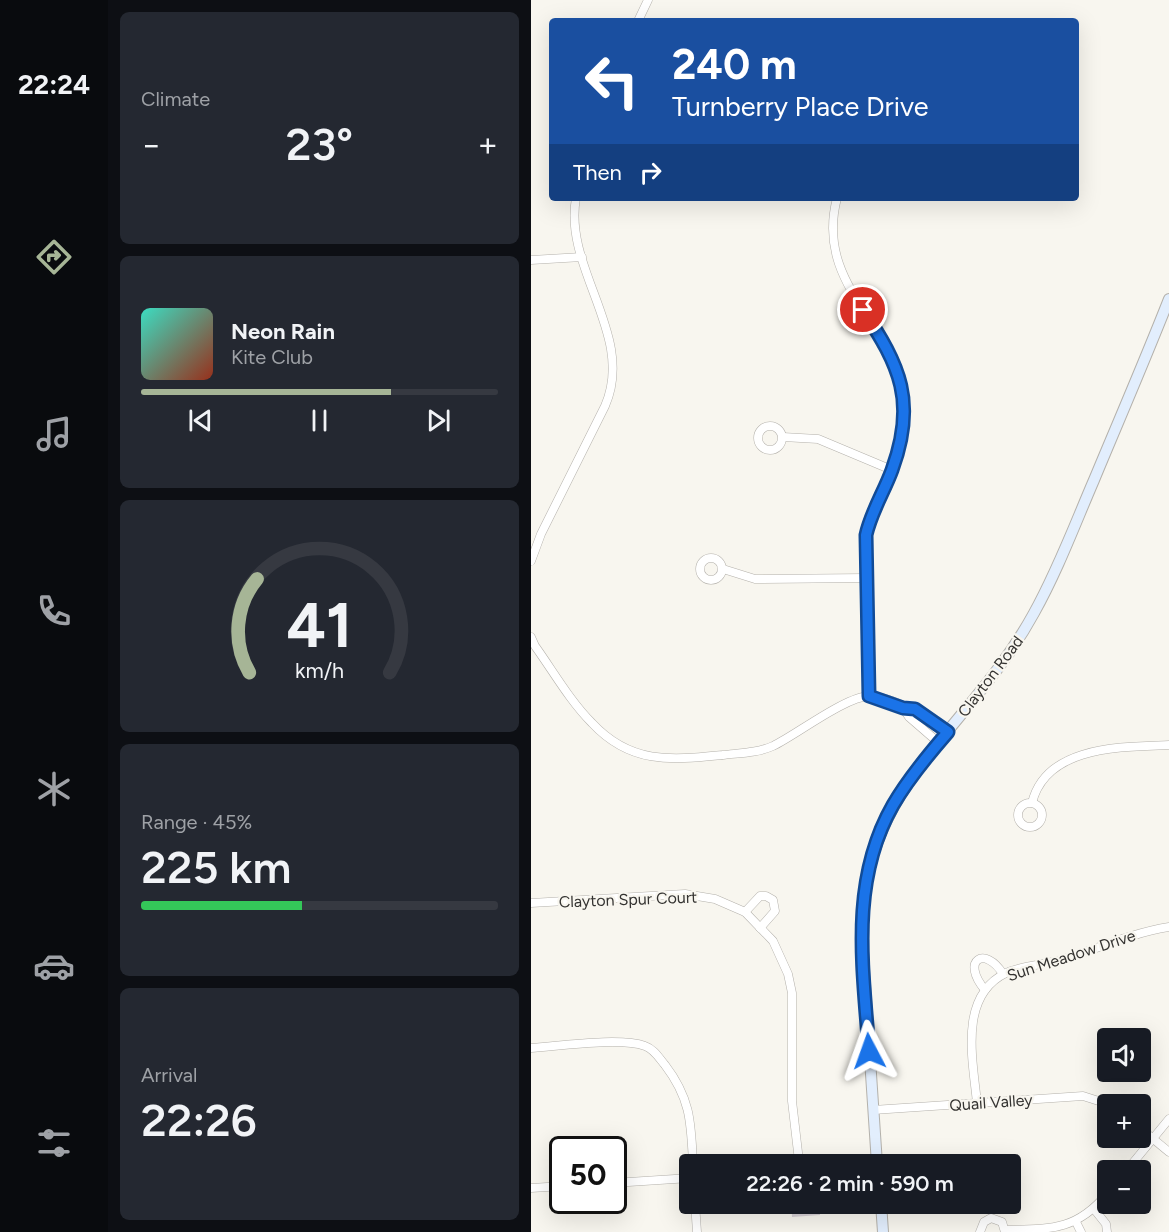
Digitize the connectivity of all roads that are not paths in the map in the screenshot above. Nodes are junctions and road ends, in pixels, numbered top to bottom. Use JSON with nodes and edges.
{"nodes":[{"id":1,"x":648,"y":0,"type":"edge"},
{"id":2,"x":639,"y":18,"type":"edge"},
{"id":3,"x":576,"y":201,"type":"edge"},
{"id":4,"x":837,"y":201,"type":"edge"},
{"id":5,"x":582,"y":256,"type":"junction"},
{"id":6,"x":531,"y":260,"type":"edge"},
{"id":7,"x":1169,"y":299,"type":"edge"},
{"id":8,"x":783,"y":437,"type":"dead end"},
{"id":9,"x":892,"y":470,"type":"junction"},
{"id":10,"x":531,"y":561,"type":"edge"},
{"id":11,"x":723,"y":568,"type":"dead end"},
{"id":12,"x":866,"y":578,"type":"junction"},
{"id":13,"x":531,"y":637,"type":"edge"},
{"id":14,"x":869,"y":696,"type":"junction"},
{"id":15,"x":903,"y":708,"type":"junction"},
{"id":16,"x":948,"y":732,"type":"junction"},
{"id":17,"x":939,"y":743,"type":"junction"},
{"id":18,"x":1169,"y":745,"type":"edge"},
{"id":19,"x":1032,"y":803,"type":"dead end"},
{"id":20,"x":531,"y":903,"type":"edge"},
{"id":21,"x":745,"y":912,"type":"junction"},
{"id":22,"x":1169,"y":927,"type":"edge"},
{"id":23,"x":761,"y":928,"type":"junction"},
{"id":24,"x":1003,"y":974,"type":"junction"},
{"id":25,"x":985,"y":990,"type":"junction"},
{"id":26,"x":531,"y":1048,"type":"edge"},
{"id":27,"x":1097,"y":1100,"type":"edge"},
{"id":28,"x":977,"y":1103,"type":"junction"},
{"id":29,"x":873,"y":1110,"type":"junction"},
{"id":30,"x":1169,"y":1119,"type":"edge"},
{"id":31,"x":1153,"y":1138,"type":"junction"},
{"id":32,"x":1169,"y":1152,"type":"edge"},
{"id":33,"x":692,"y":1154,"type":"edge"},
{"id":34,"x":798,"y":1154,"type":"edge"},
{"id":35,"x":876,"y":1154,"type":"edge"},
{"id":36,"x":1135,"y":1160,"type":"edge"},
{"id":37,"x":679,"y":1179,"type":"edge"},
{"id":38,"x":627,"y":1182,"type":"edge"},
{"id":39,"x":549,"y":1187,"type":"edge"},
{"id":40,"x":531,"y":1188,"type":"edge"},
{"id":41,"x":1097,"y":1206,"type":"edge"},
{"id":42,"x":1094,"y":1209,"type":"junction"},
{"id":43,"x":696,"y":1214,"type":"edge"},
{"id":44,"x":882,"y":1214,"type":"edge"},
{"id":45,"x":1076,"y":1222,"type":"junction"},
{"id":46,"x":1005,"y":1231,"type":"edge"},
{"id":47,"x":697,"y":1232,"type":"edge"},
{"id":48,"x":883,"y":1232,"type":"edge"},
{"id":49,"x":980,"y":1232,"type":"edge"},
{"id":50,"x":1081,"y":1232,"type":"edge"},
{"id":51,"x":1107,"y":1232,"type":"edge"}],
"edges":[{"from":1,"to":2,"type":"street"},
{"from":3,"to":5,"type":"street"},
{"from":4,"to":9,"type":"street"},
{"from":5,"to":6,"type":"street"},
{"from":5,"to":10,"type":"street"},
{"from":7,"to":16,"type":"main road","name":"Clayton Road"},
{"from":8,"to":9,"type":"street"},
{"from":9,"to":12,"type":"street"},
{"from":11,"to":12,"type":"street"},
{"from":12,"to":14,"type":"street"},
{"from":13,"to":14,"type":"street"},
{"from":14,"to":15,"type":"street"},
{"from":15,"to":16,"type":"street"},
{"from":15,"to":17,"type":"street"},
{"from":16,"to":17,"type":"main road","name":"Clayton Road"},
{"from":17,"to":29,"type":"main road","name":"Clayton Road"},
{"from":18,"to":19,"type":"street"},
{"from":20,"to":21,"type":"street","name":"Clayton Spur Court"},
{"from":21,"to":23,"type":"street","name":"Clayton Spur Court"},
{"from":21,"to":23,"type":"street"},
{"from":22,"to":24,"type":"street","name":"Sun Meadow Drive"},
{"from":23,"to":34,"type":"street","name":"Clayton Spur Court"},
{"from":24,"to":25,"type":"street","name":"Sun Meadow Drive"},
{"from":24,"to":25,"type":"street"},
{"from":25,"to":28,"type":"street","name":"Sun Meadow Drive"},
{"from":26,"to":33,"type":"street"},
{"from":27,"to":28,"type":"street","name":"Quail Valley"},
{"from":28,"to":29,"type":"street","name":"Quail Valley"},
{"from":29,"to":35,"type":"main road","name":"Clayton Road"},
{"from":30,"to":31,"type":"street"},
{"from":31,"to":32,"type":"street"},
{"from":31,"to":36,"type":"street"},
{"from":37,"to":38,"type":"street"},
{"from":39,"to":40,"type":"street"},
{"from":41,"to":42,"type":"street"},
{"from":42,"to":45,"type":"street"},
{"from":42,"to":51,"type":"street"},
{"from":43,"to":47,"type":"street"},
{"from":44,"to":48,"type":"main road"},
{"from":45,"to":46,"type":"street"},
{"from":45,"to":50,"type":"street"},
{"from":46,"to":49,"type":"street"}]}
